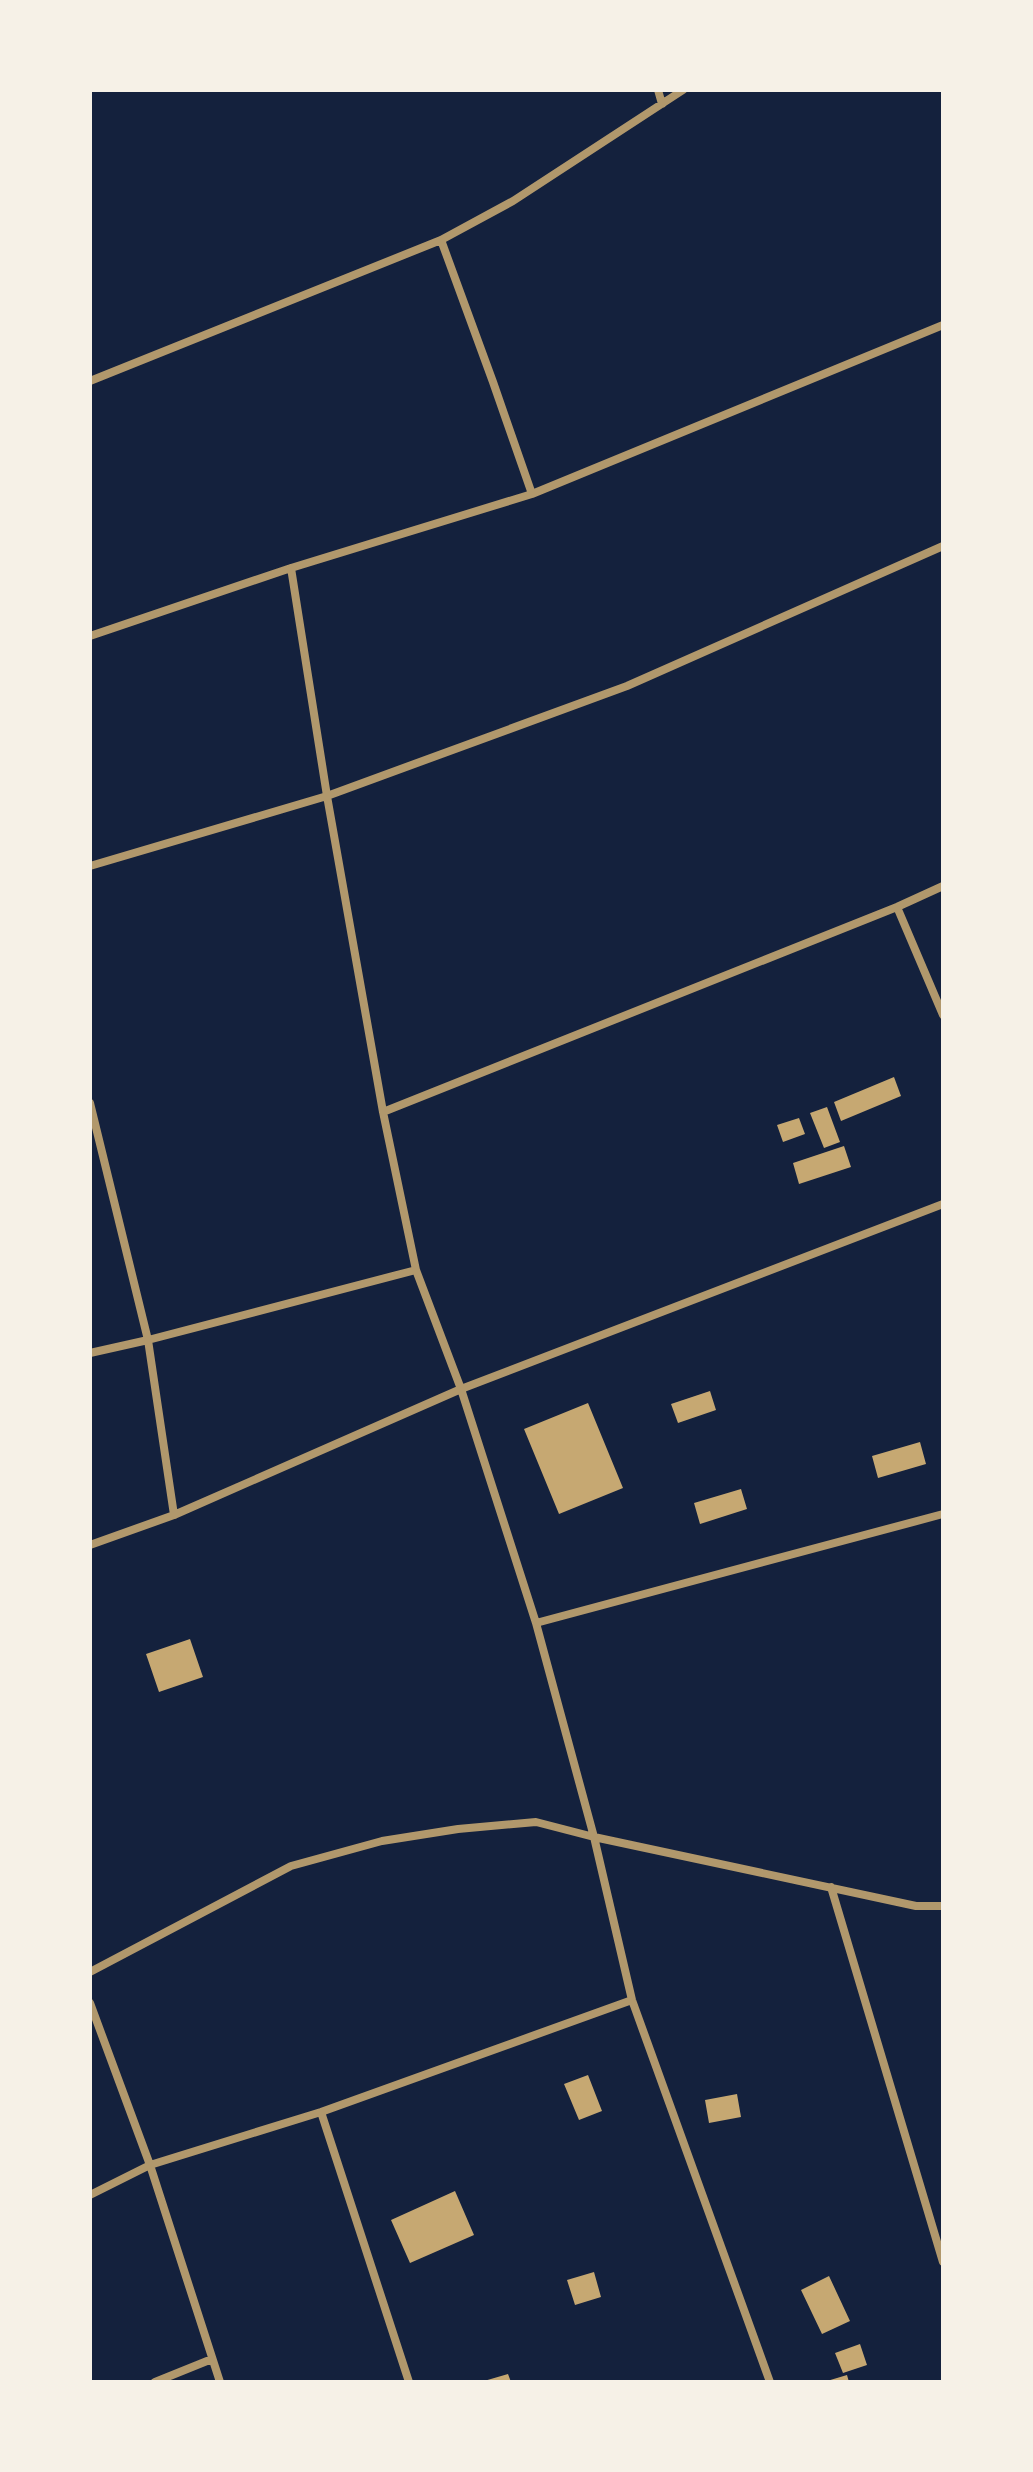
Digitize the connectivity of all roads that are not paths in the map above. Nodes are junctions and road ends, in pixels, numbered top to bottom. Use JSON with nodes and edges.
{"nodes":[{"id":1,"x":658,"y":90,"type":"edge"},
{"id":2,"x":683,"y":90,"type":"edge"},
{"id":3,"x":662,"y":104,"type":"junction"},
{"id":4,"x":441,"y":240,"type":"junction"},
{"id":5,"x":943,"y":325,"type":"edge"},
{"id":6,"x":90,"y":381,"type":"edge"},
{"id":7,"x":532,"y":494,"type":"junction"},
{"id":8,"x":943,"y":546,"type":"edge"},
{"id":9,"x":291,"y":568,"type":"junction"},
{"id":10,"x":90,"y":636,"type":"edge"},
{"id":11,"x":327,"y":796,"type":"junction"},
{"id":12,"x":90,"y":866,"type":"edge"},
{"id":13,"x":943,"y":886,"type":"edge"},
{"id":14,"x":897,"y":907,"type":"junction"},
{"id":15,"x":943,"y":1015,"type":"edge"},
{"id":16,"x":90,"y":1103,"type":"edge"},
{"id":17,"x":383,"y":1112,"type":"junction"},
{"id":18,"x":943,"y":1204,"type":"edge"},
{"id":19,"x":416,"y":1270,"type":"junction"},
{"id":20,"x":148,"y":1340,"type":"junction"},
{"id":21,"x":90,"y":1353,"type":"edge"},
{"id":22,"x":461,"y":1389,"type":"junction"},
{"id":23,"x":943,"y":1514,"type":"edge"},
{"id":24,"x":174,"y":1515,"type":"junction"},
{"id":25,"x":90,"y":1545,"type":"edge"},
{"id":26,"x":536,"y":1623,"type":"junction"},
{"id":27,"x":594,"y":1837,"type":"junction"},
{"id":28,"x":831,"y":1887,"type":"junction"},
{"id":29,"x":943,"y":1906,"type":"edge"},
{"id":30,"x":90,"y":1972,"type":"edge"},
{"id":31,"x":632,"y":2000,"type":"junction"},
{"id":32,"x":90,"y":2003,"type":"edge"},
{"id":33,"x":321,"y":2112,"type":"junction"},
{"id":34,"x":150,"y":2165,"type":"junction"},
{"id":35,"x":90,"y":2195,"type":"edge"},
{"id":36,"x":943,"y":2262,"type":"edge"},
{"id":37,"x":212,"y":2359,"type":"junction"},
{"id":38,"x":155,"y":2382,"type":"edge"},
{"id":39,"x":220,"y":2382,"type":"edge"},
{"id":40,"x":409,"y":2382,"type":"edge"},
{"id":41,"x":770,"y":2382,"type":"edge"}],
"edges":[{"from":1,"to":3,"type":"street"},
{"from":2,"to":3,"type":"street"},
{"from":3,"to":4,"type":"street"},
{"from":4,"to":6,"type":"street"},
{"from":4,"to":7,"type":"street"},
{"from":5,"to":7,"type":"street"},
{"from":7,"to":9,"type":"street"},
{"from":8,"to":11,"type":"street"},
{"from":9,"to":10,"type":"street"},
{"from":9,"to":11,"type":"street"},
{"from":11,"to":12,"type":"street"},
{"from":11,"to":17,"type":"street"},
{"from":13,"to":14,"type":"street"},
{"from":14,"to":15,"type":"street"},
{"from":14,"to":17,"type":"street"},
{"from":16,"to":20,"type":"street"},
{"from":17,"to":19,"type":"street"},
{"from":18,"to":22,"type":"street"},
{"from":19,"to":20,"type":"street"},
{"from":19,"to":22,"type":"street"},
{"from":20,"to":21,"type":"street"},
{"from":20,"to":24,"type":"street"},
{"from":22,"to":24,"type":"street"},
{"from":22,"to":26,"type":"street"},
{"from":23,"to":26,"type":"street"},
{"from":24,"to":25,"type":"street"},
{"from":26,"to":27,"type":"street"},
{"from":27,"to":28,"type":"street"},
{"from":27,"to":30,"type":"street"},
{"from":27,"to":31,"type":"street"},
{"from":28,"to":29,"type":"street"},
{"from":28,"to":36,"type":"street"},
{"from":31,"to":33,"type":"street"},
{"from":31,"to":41,"type":"street"},
{"from":32,"to":34,"type":"street"},
{"from":33,"to":34,"type":"street"},
{"from":33,"to":40,"type":"street"},
{"from":34,"to":35,"type":"street"},
{"from":34,"to":37,"type":"street"},
{"from":37,"to":38,"type":"street"},
{"from":37,"to":39,"type":"street"}]}
